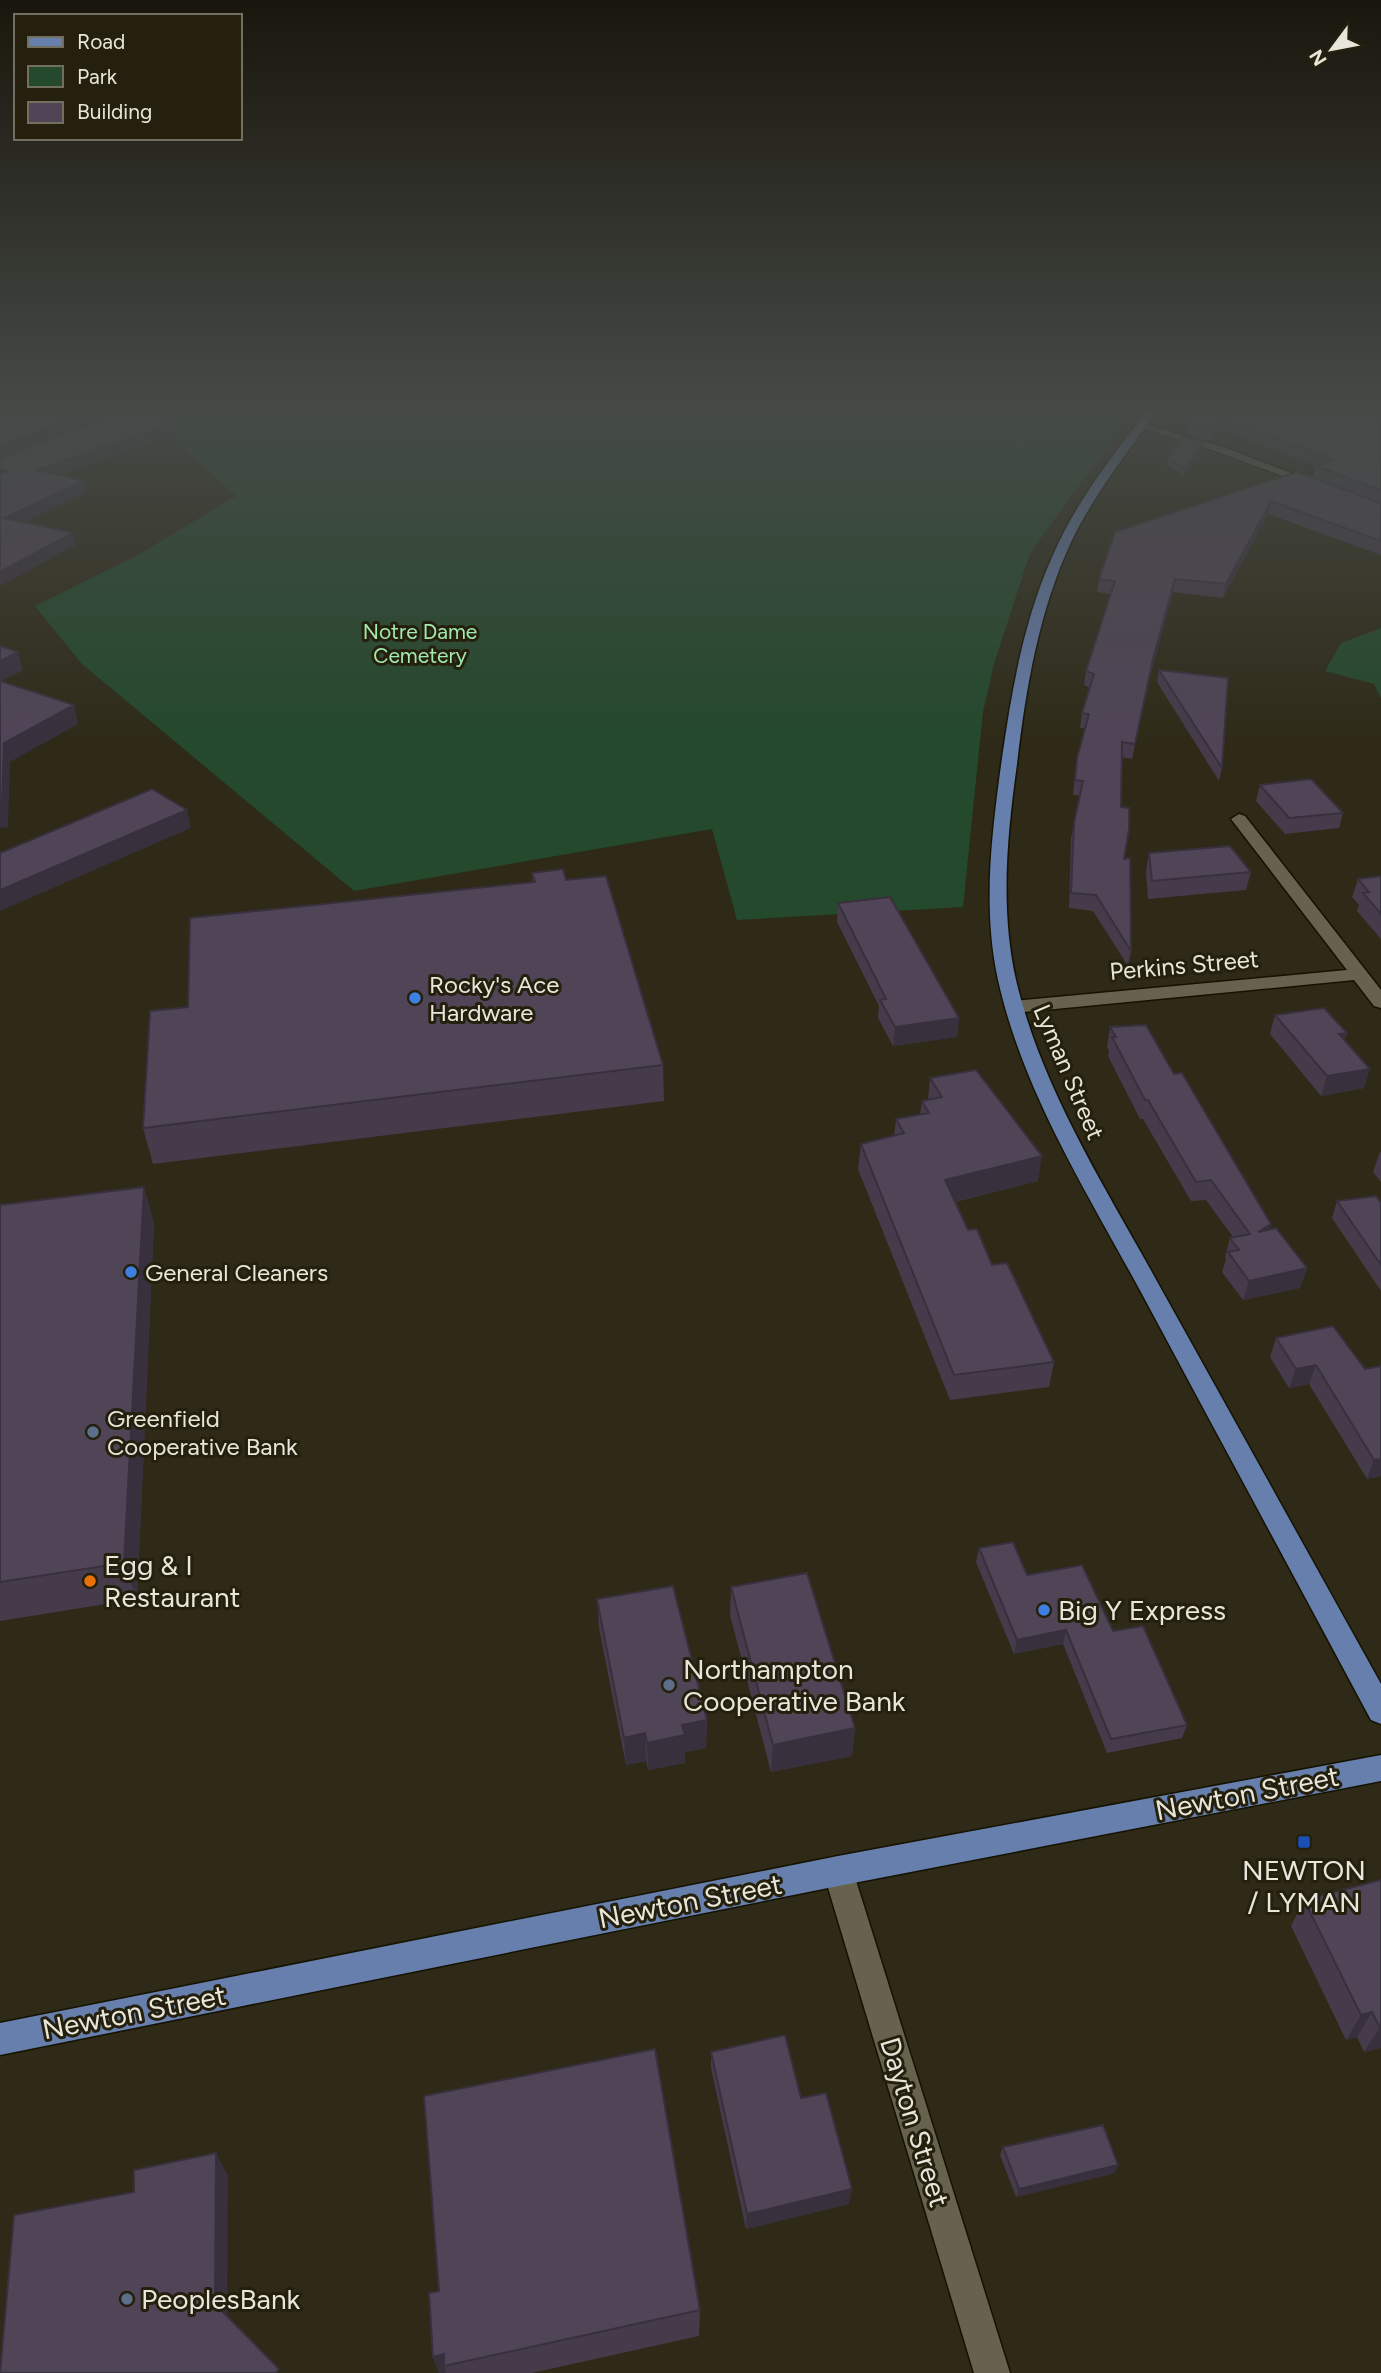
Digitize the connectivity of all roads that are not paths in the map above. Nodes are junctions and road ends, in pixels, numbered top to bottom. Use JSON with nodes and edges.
{"nodes":[{"id":1,"x":1078,"y":522,"type":"edge"},
{"id":2,"x":1239,"y":820,"type":"dead end"},
{"id":3,"x":1358,"y":974,"type":"junction"},
{"id":4,"x":1381,"y":1002,"type":"edge"},
{"id":5,"x":1014,"y":1007,"type":"junction"},
{"id":6,"x":1381,"y":1711,"type":"edge"},
{"id":7,"x":1381,"y":1768,"type":"edge"},
{"id":8,"x":838,"y":1871,"type":"junction"},
{"id":9,"x":0,"y":2039,"type":"edge"},
{"id":10,"x":992,"y":2373,"type":"edge"}],
"edges":[{"from":1,"to":5,"type":"main road","name":"Lyman Street"},
{"from":2,"to":3,"type":"street"},
{"from":3,"to":4,"type":"street"},
{"from":3,"to":5,"type":"street","name":"Perkins Street"},
{"from":5,"to":6,"type":"main road","name":"Lyman Street"},
{"from":7,"to":8,"type":"main road","name":"Newton Street"},
{"from":8,"to":9,"type":"main road","name":"Newton Street"},
{"from":8,"to":10,"type":"street","name":"Dayton Street"}]}
